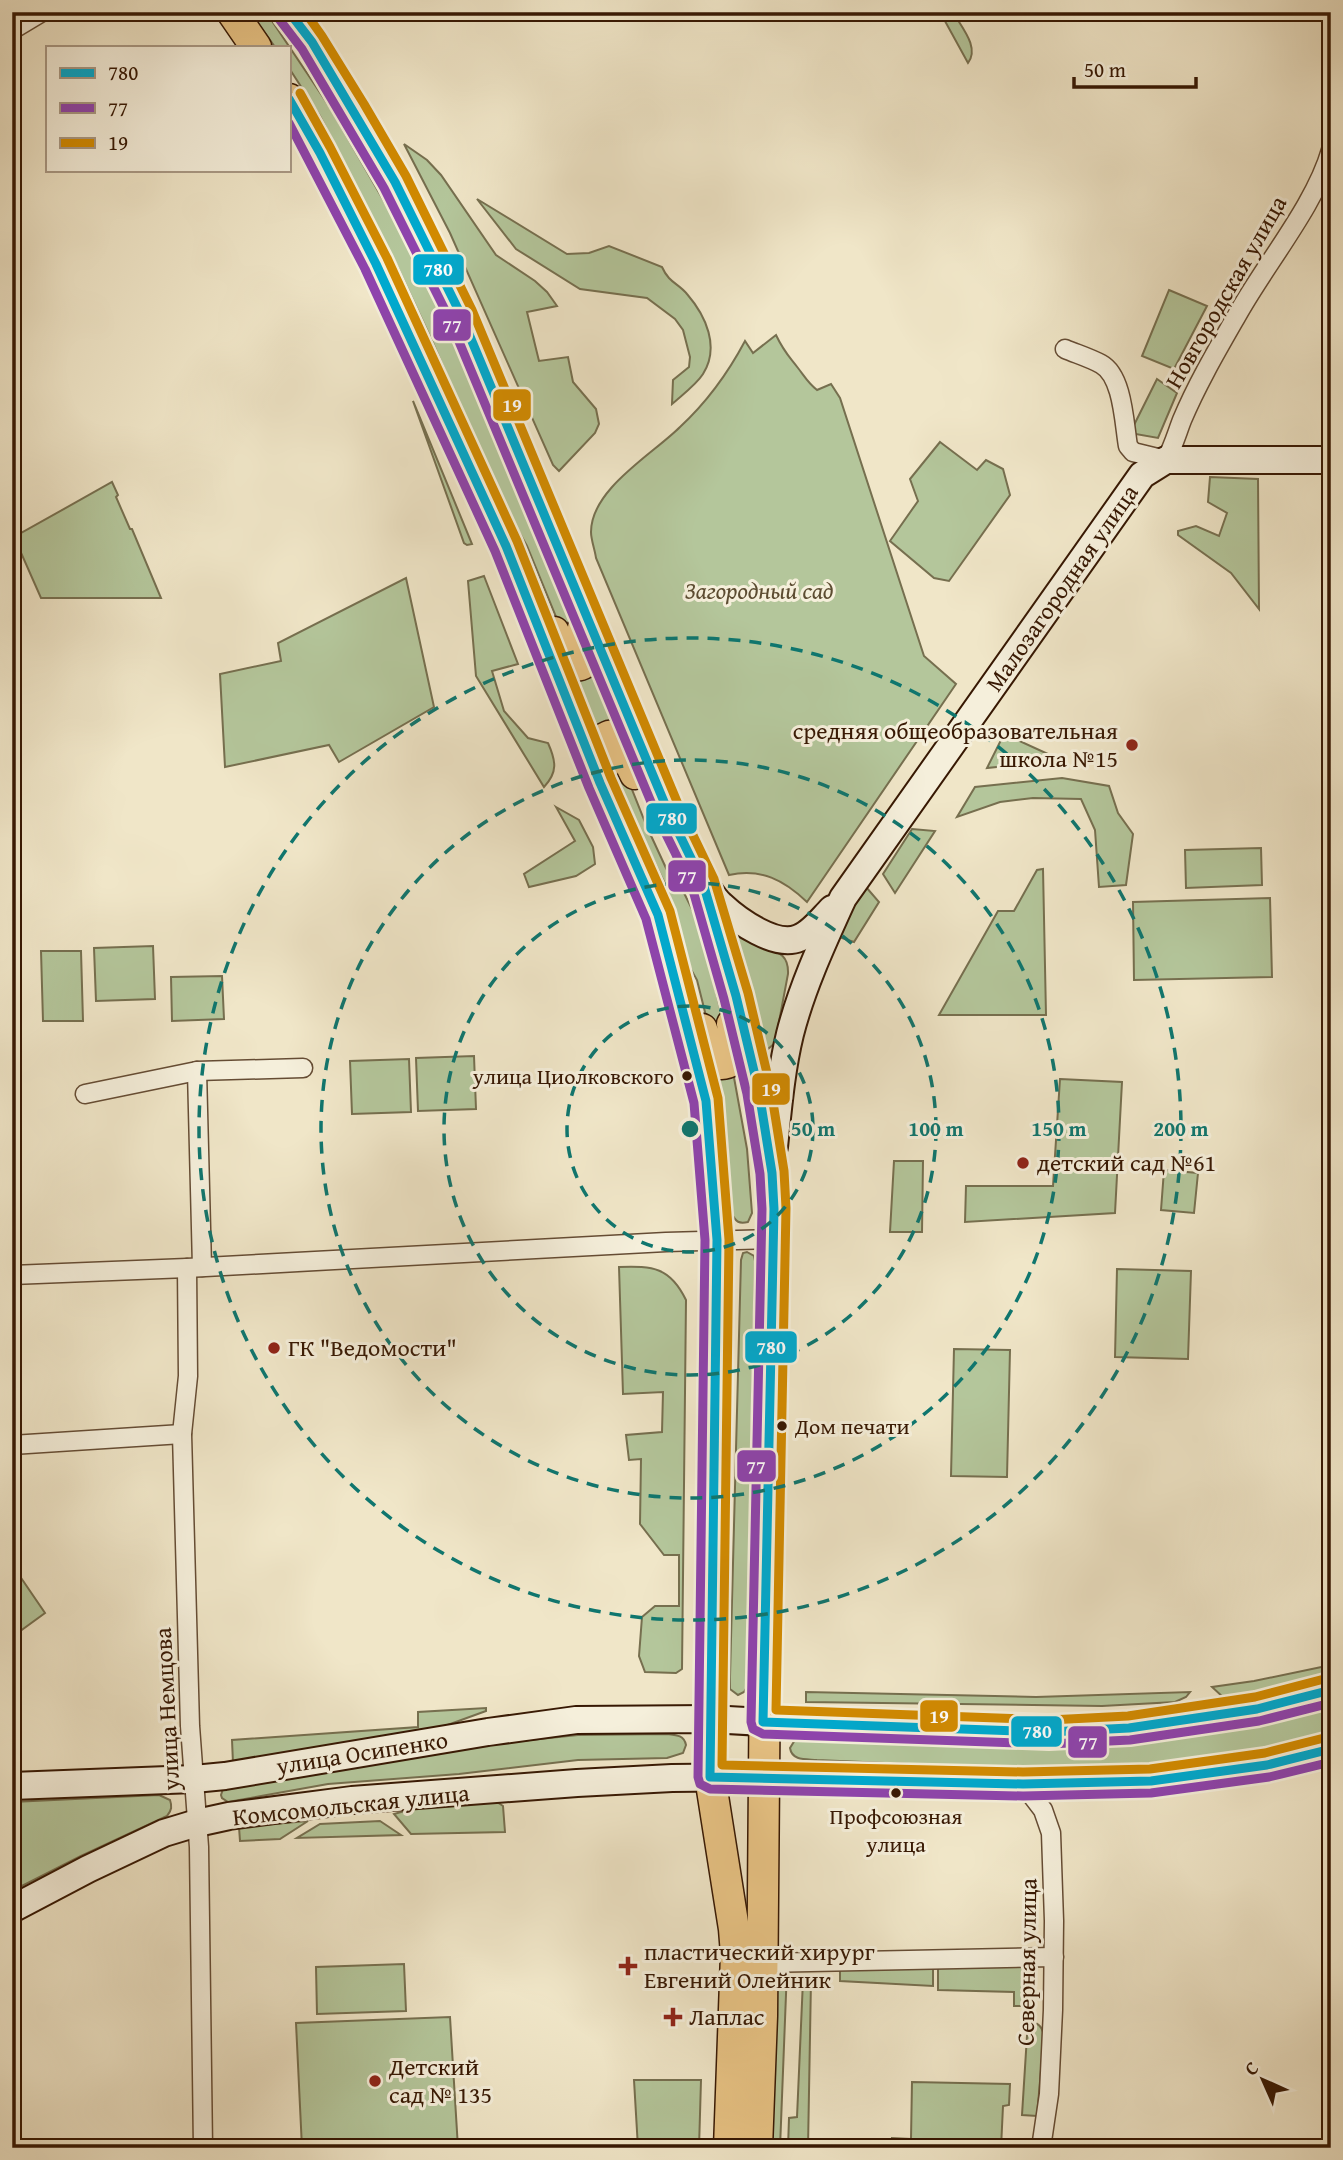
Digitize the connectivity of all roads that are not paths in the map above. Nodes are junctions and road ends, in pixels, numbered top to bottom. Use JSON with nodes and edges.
{"nodes":[{"id":1,"x":42,"y":12,"type":"edge"},
{"id":2,"x":232,"y":12,"type":"edge"},
{"id":3,"x":289,"y":12,"type":"edge"},
{"id":4,"x":12,"y":30,"type":"edge"},
{"id":5,"x":255,"y":46,"type":"edge"},
{"id":6,"x":290,"y":101,"type":"edge"},
{"id":7,"x":1331,"y":150,"type":"edge"},
{"id":8,"x":1065,"y":349,"type":"dead end"},
{"id":9,"x":1166,"y":460,"type":"junction"},
{"id":10,"x":1331,"y":460,"type":"edge"},
{"id":11,"x":517,"y":577,"type":"junction"},
{"id":12,"x":579,"y":600,"type":"junction"},
{"id":13,"x":600,"y":783,"type":"junction"},
{"id":14,"x":667,"y":808,"type":"junction"},
{"id":15,"x":703,"y":883,"type":"junction"},
{"id":16,"x":843,"y":898,"type":"junction"},
{"id":17,"x":674,"y":969,"type":"junction"},
{"id":18,"x":786,"y":1055,"type":"junction"},
{"id":19,"x":739,"y":1062,"type":"junction"},
{"id":20,"x":303,"y":1068,"type":"dead end"},
{"id":21,"x":197,"y":1071,"type":"junction"},
{"id":22,"x":85,"y":1094,"type":"dead end"},
{"id":23,"x":772,"y":1173,"type":"junction"},
{"id":24,"x":775,"y":1239,"type":"junction"},
{"id":25,"x":717,"y":1240,"type":"junction"},
{"id":26,"x":195,"y":1268,"type":"junction"},
{"id":27,"x":12,"y":1275,"type":"edge"},
{"id":28,"x":183,"y":1434,"type":"junction"},
{"id":29,"x":12,"y":1445,"type":"edge"},
{"id":30,"x":1331,"y":1690,"type":"edge"},
{"id":31,"x":710,"y":1719,"type":"junction"},
{"id":32,"x":763,"y":1721,"type":"junction"},
{"id":33,"x":1331,"y":1749,"type":"edge"},
{"id":34,"x":710,"y":1777,"type":"junction"},
{"id":35,"x":763,"y":1777,"type":"junction"},
{"id":36,"x":194,"y":1779,"type":"junction"},
{"id":37,"x":1023,"y":1784,"type":"junction"},
{"id":38,"x":12,"y":1786,"type":"edge"},
{"id":39,"x":197,"y":1823,"type":"junction"},
{"id":40,"x":12,"y":1909,"type":"edge"},
{"id":41,"x":1054,"y":1957,"type":"junction"},
{"id":42,"x":762,"y":1963,"type":"junction"},
{"id":43,"x":203,"y":2148,"type":"edge"},
{"id":44,"x":729,"y":2148,"type":"edge"},
{"id":45,"x":758,"y":2148,"type":"edge"},
{"id":46,"x":1041,"y":2148,"type":"edge"}],
"edges":[{"from":1,"to":4,"type":"street"},
{"from":2,"to":5,"type":"main road"},
{"from":3,"to":12,"type":"main road"},
{"from":6,"to":11,"type":"main road"},
{"from":7,"to":9,"type":"street","name":"Новгородская улица"},
{"from":8,"to":9,"type":"street","name":"Малозагородная улица"},
{"from":9,"to":10,"type":"main road"},
{"from":9,"to":16,"type":"main road","name":"Малозагородная улица"},
{"from":11,"to":12,"type":"main road"},
{"from":11,"to":13,"type":"main road"},
{"from":12,"to":14,"type":"main road"},
{"from":13,"to":14,"type":"main road"},
{"from":13,"to":17,"type":"main road"},
{"from":14,"to":15,"type":"main road"},
{"from":15,"to":16,"type":"main road","name":"Малозагородная улица"},
{"from":15,"to":19,"type":"main road"},
{"from":16,"to":18,"type":"main road","name":"Малозагородная улица"},
{"from":17,"to":19,"type":"main road"},
{"from":17,"to":25,"type":"main road"},
{"from":18,"to":19,"type":"main road"},
{"from":18,"to":23,"type":"main road","name":"Малозагородная улица"},
{"from":19,"to":23,"type":"main road"},
{"from":20,"to":21,"type":"street"},
{"from":21,"to":22,"type":"street"},
{"from":21,"to":26,"type":"street","name":"улица Немцова"},
{"from":23,"to":24,"type":"main road"},
{"from":24,"to":25,"type":"street"},
{"from":24,"to":32,"type":"main road"},
{"from":25,"to":26,"type":"street"},
{"from":25,"to":31,"type":"main road"},
{"from":26,"to":27,"type":"street"},
{"from":26,"to":28,"type":"street","name":"улица Немцова"},
{"from":28,"to":29,"type":"street"},
{"from":28,"to":36,"type":"street","name":"улица Немцова"},
{"from":30,"to":32,"type":"main road","name":"улица Осипенко"},
{"from":31,"to":32,"type":"main road","name":"улица Осипенко"},
{"from":31,"to":34,"type":"main road"},
{"from":31,"to":36,"type":"main road","name":"улица Осипенко"},
{"from":32,"to":35,"type":"main road"},
{"from":33,"to":37,"type":"main road","name":"Комсомольская улица"},
{"from":34,"to":35,"type":"main road","name":"Комсомольская улица"},
{"from":34,"to":39,"type":"main road","name":"Комсомольская улица"},
{"from":34,"to":44,"type":"main road"},
{"from":35,"to":37,"type":"main road","name":"Комсомольская улица"},
{"from":35,"to":42,"type":"main road"},
{"from":36,"to":38,"type":"main road","name":"улица Осипенко"},
{"from":36,"to":39,"type":"street","name":"улица Немцова"},
{"from":37,"to":41,"type":"street","name":"Северная улица"},
{"from":39,"to":40,"type":"main road","name":"Комсомольская улица"},
{"from":39,"to":43,"type":"street","name":"улица Немцова"},
{"from":41,"to":42,"type":"street"},
{"from":41,"to":46,"type":"street","name":"Северная улица"},
{"from":42,"to":45,"type":"main road"}]}
